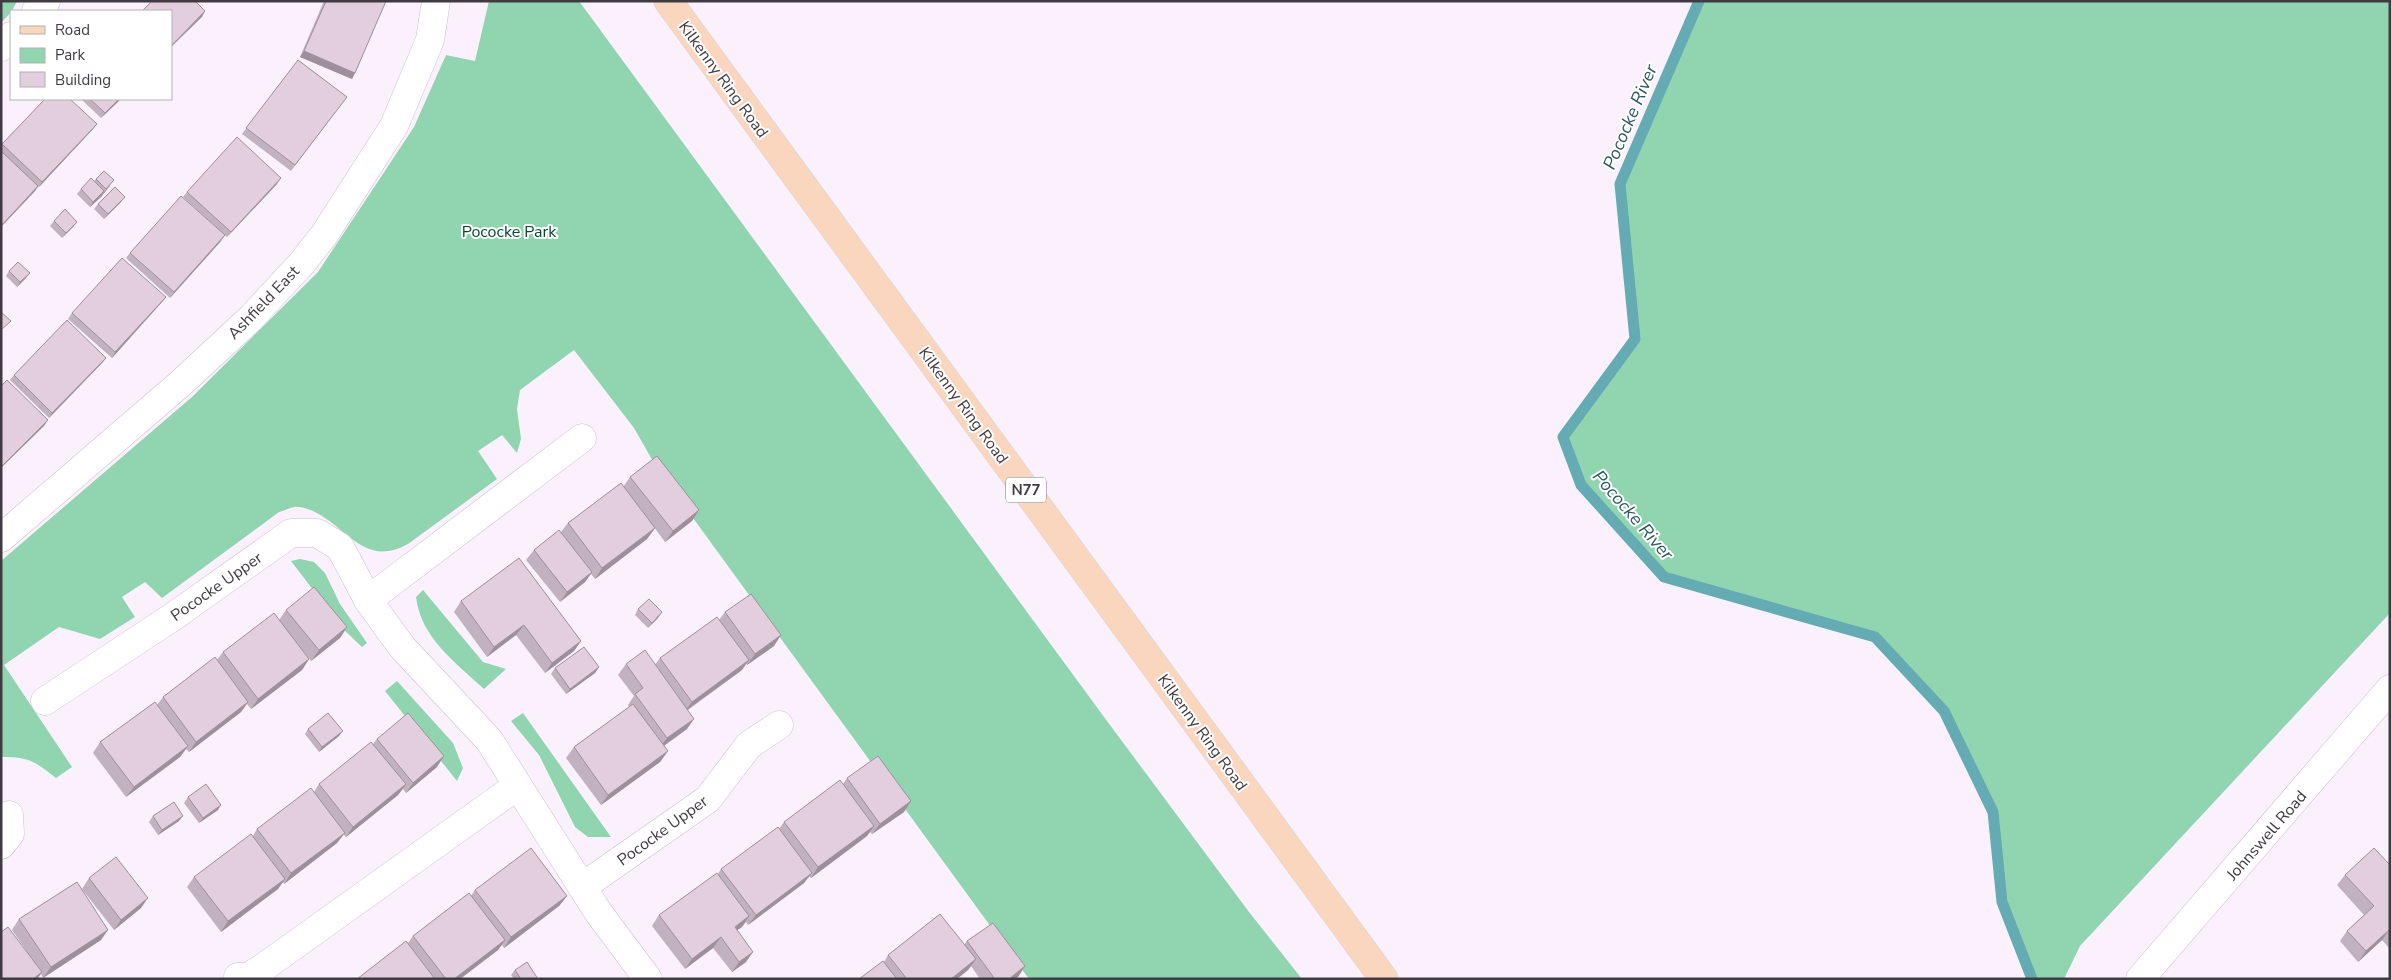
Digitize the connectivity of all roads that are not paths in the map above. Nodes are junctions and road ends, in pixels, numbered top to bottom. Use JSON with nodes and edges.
{"nodes":[{"id":1,"x":46,"y":1,"type":"edge"},
{"id":2,"x":436,"y":1,"type":"edge"},
{"id":3,"x":668,"y":1,"type":"edge"},
{"id":4,"x":37,"y":10,"type":"edge"},
{"id":5,"x":10,"y":37,"type":"edge"},
{"id":6,"x":1,"y":47,"type":"edge"},
{"id":7,"x":582,"y":438,"type":"dead end"},
{"id":8,"x":1,"y":538,"type":"edge"},
{"id":9,"x":368,"y":600,"type":"junction"},
{"id":10,"x":2390,"y":689,"type":"edge"},
{"id":11,"x":45,"y":701,"type":"dead end"},
{"id":12,"x":779,"y":725,"type":"dead end"},
{"id":13,"x":517,"y":786,"type":"junction"},
{"id":14,"x":10,"y":815,"type":"dead end"},
{"id":15,"x":1,"y":846,"type":"edge"},
{"id":16,"x":582,"y":887,"type":"junction"},
{"id":17,"x":268,"y":973,"type":"edge"},
{"id":18,"x":238,"y":977,"type":"dead end"},
{"id":19,"x":648,"y":979,"type":"edge"},
{"id":20,"x":1384,"y":979,"type":"edge"},
{"id":21,"x":2140,"y":979,"type":"edge"}],
"edges":[{"from":1,"to":4,"type":"street"},
{"from":2,"to":8,"type":"street","name":"Ashfield East"},
{"from":3,"to":20,"type":"main road","name":"Kilkenny Ring Road","number":"N77"},
{"from":5,"to":6,"type":"street"},
{"from":7,"to":9,"type":"street"},
{"from":9,"to":11,"type":"street","name":"Pococke Upper"},
{"from":9,"to":13,"type":"street","name":"Pococke Upper"},
{"from":10,"to":21,"type":"street","name":"Johnswell Road"},
{"from":12,"to":16,"type":"street","name":"Pococke Upper"},
{"from":13,"to":16,"type":"street","name":"Pococke Upper"},
{"from":13,"to":17,"type":"street"},
{"from":14,"to":15,"type":"street"},
{"from":16,"to":19,"type":"street","name":"Pococke Upper"},
{"from":17,"to":18,"type":"street"}]}
